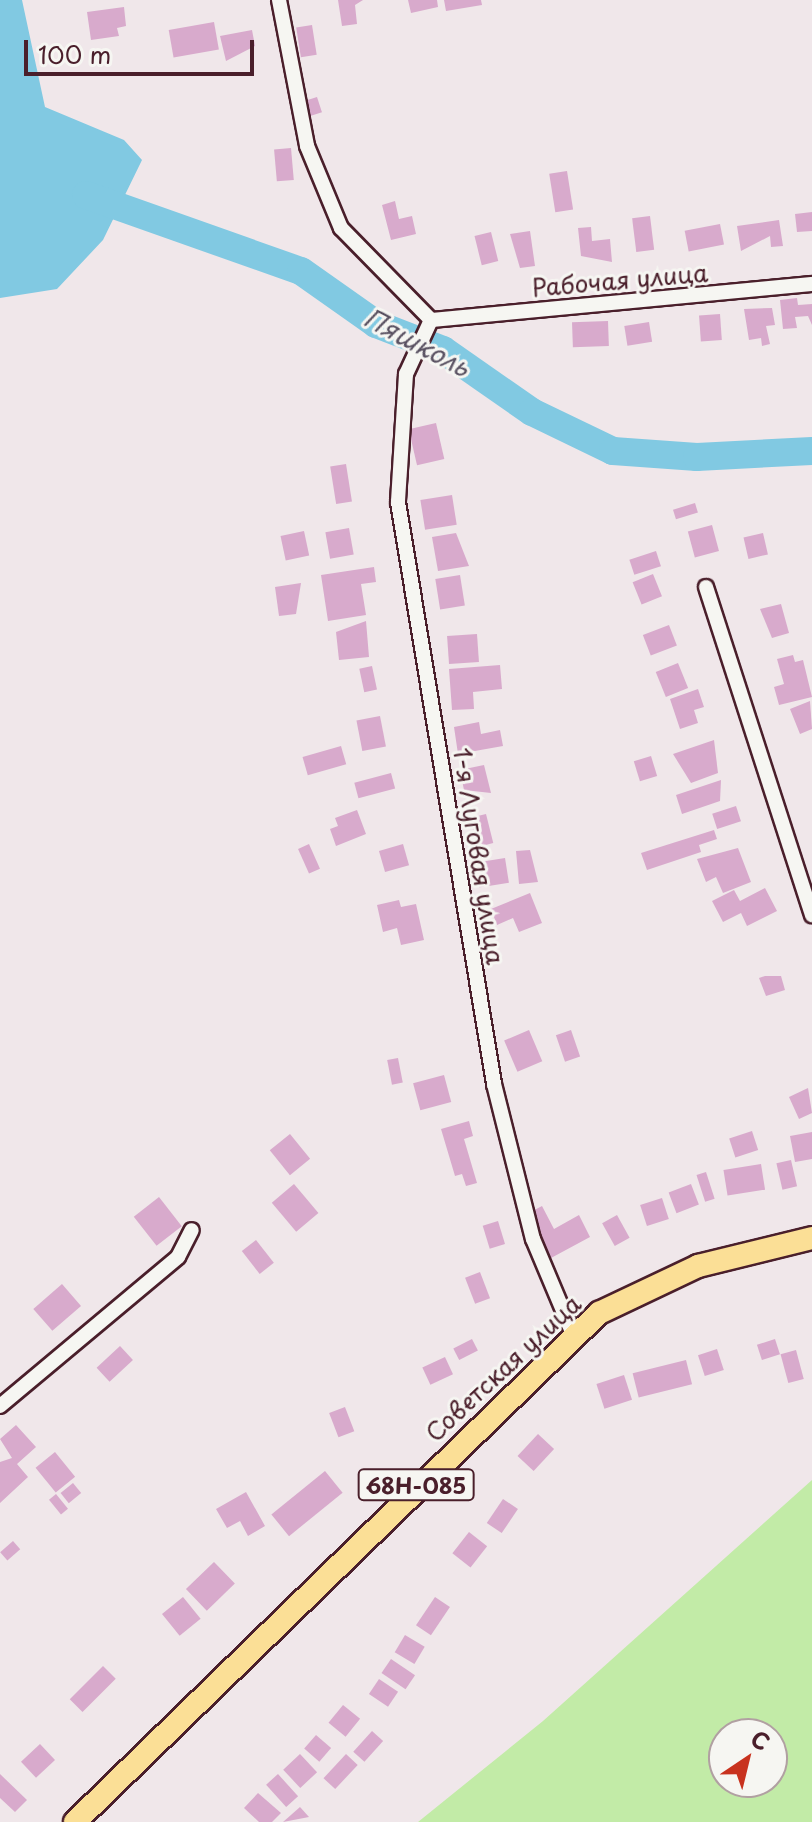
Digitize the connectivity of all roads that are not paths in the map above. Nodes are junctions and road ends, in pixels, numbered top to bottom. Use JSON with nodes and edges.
{"nodes":[{"id":1,"x":279,"y":0,"type":"edge"},
{"id":2,"x":812,"y":284,"type":"edge"},
{"id":3,"x":431,"y":320,"type":"junction"},
{"id":4,"x":706,"y":587,"type":"dead end"},
{"id":5,"x":812,"y":915,"type":"edge"},
{"id":6,"x":192,"y":1230,"type":"dead end"},
{"id":7,"x":812,"y":1238,"type":"edge"},
{"id":8,"x":573,"y":1334,"type":"junction"},
{"id":9,"x":0,"y":1406,"type":"edge"},
{"id":10,"x":75,"y":1822,"type":"edge"}],
"edges":[{"from":1,"to":3,"type":"street"},
{"from":2,"to":3,"type":"street","name":"Рабочая улица"},
{"from":3,"to":8,"type":"street","name":"1-я Луговая улица"},
{"from":4,"to":5,"type":"street"},
{"from":6,"to":9,"type":"street"},
{"from":7,"to":8,"type":"main road","name":"Советская улица","number":"68Н-085"},
{"from":8,"to":10,"type":"main road","name":"Советская улица","number":"68Н-085"}]}
